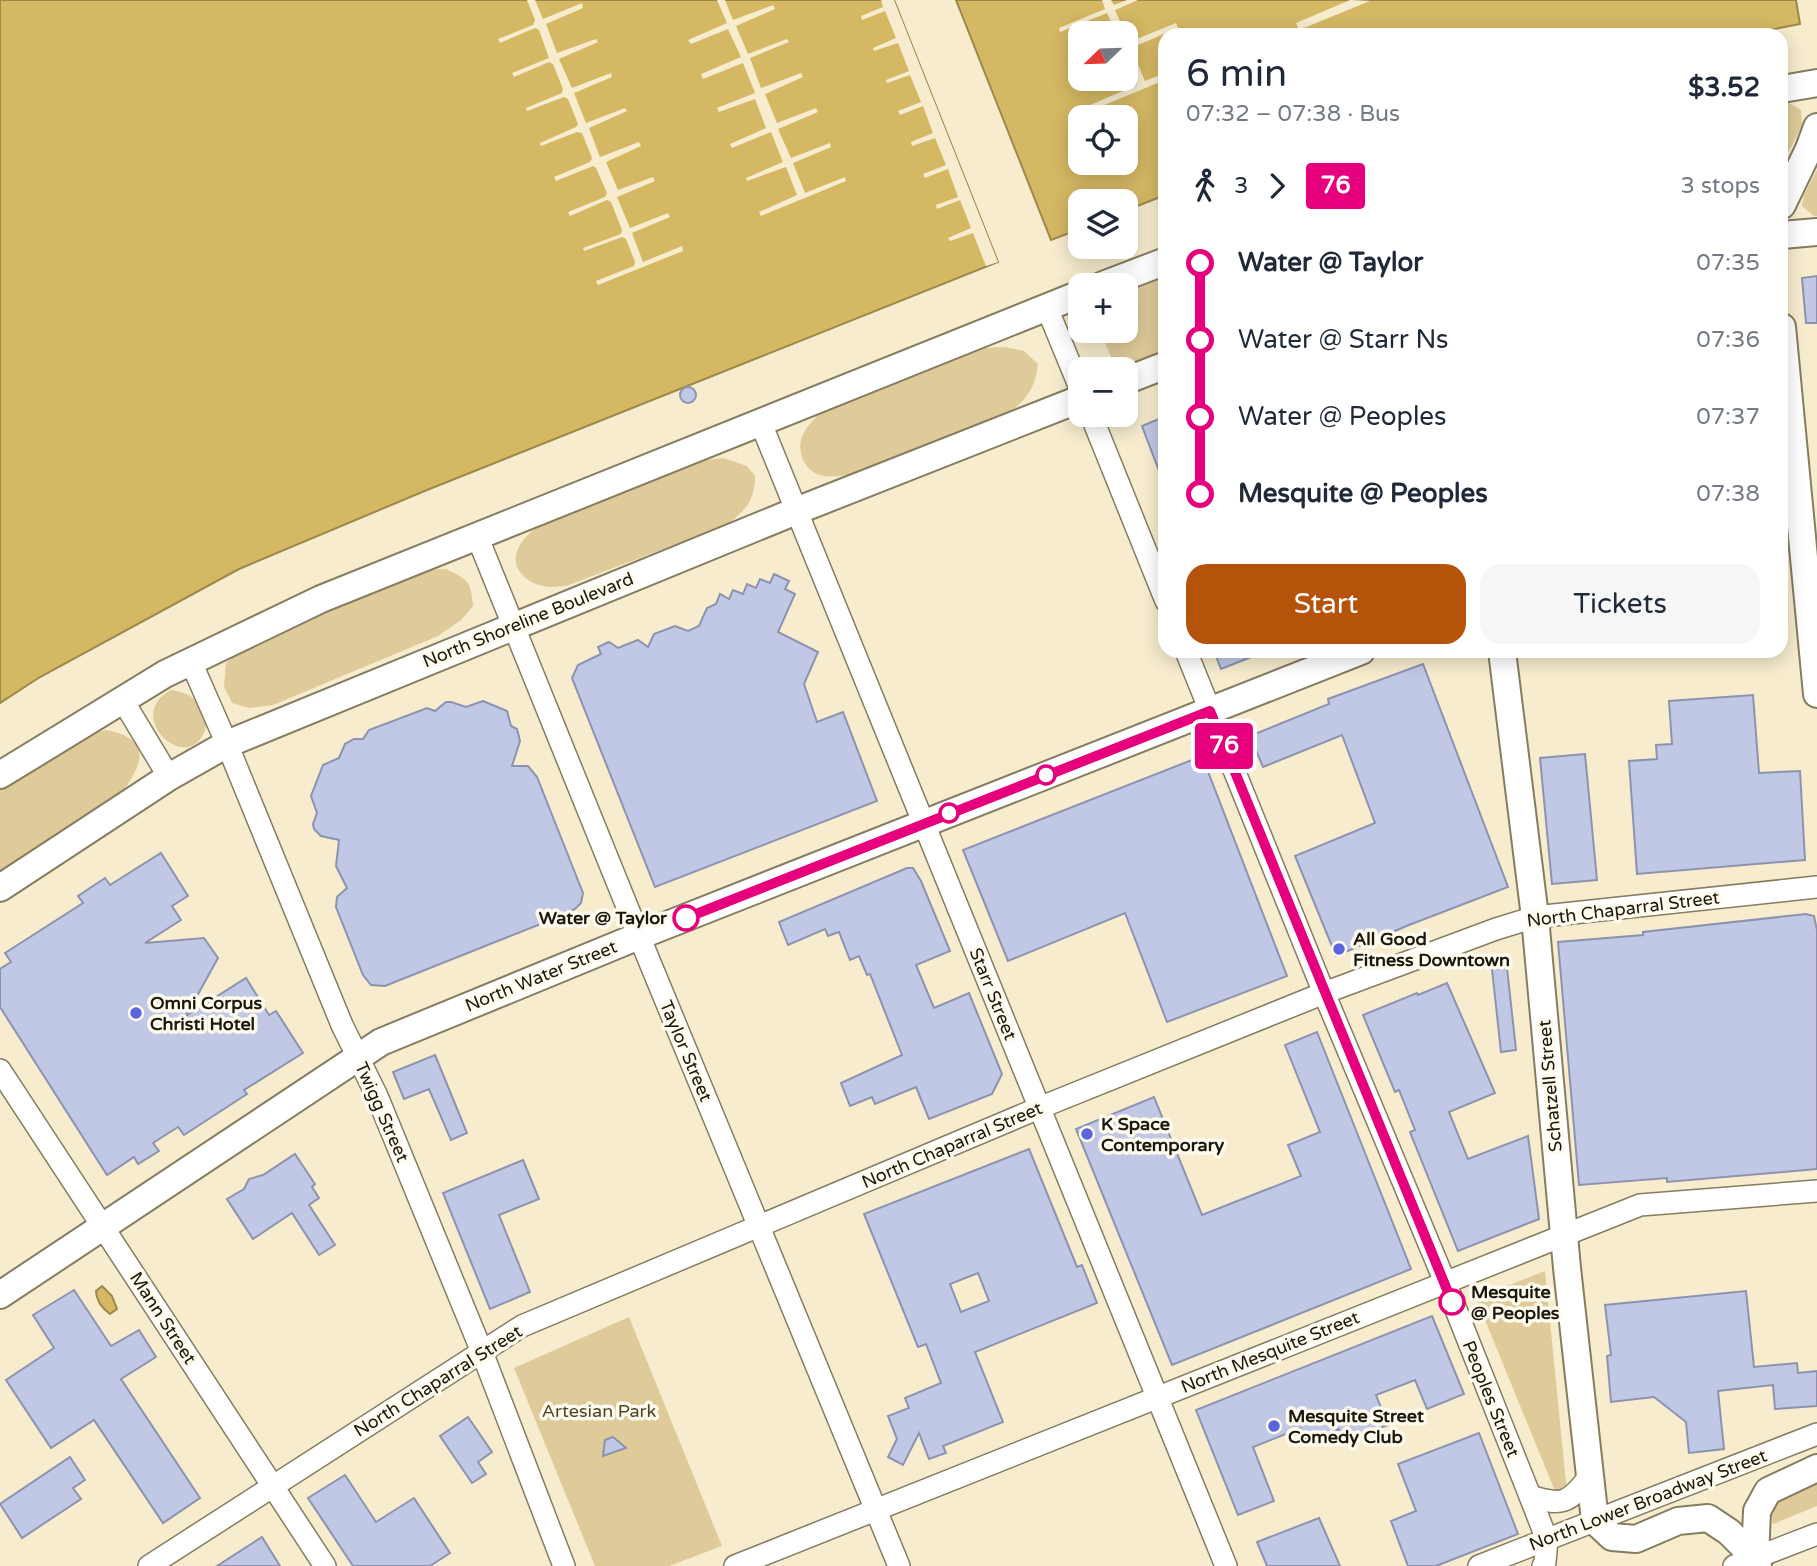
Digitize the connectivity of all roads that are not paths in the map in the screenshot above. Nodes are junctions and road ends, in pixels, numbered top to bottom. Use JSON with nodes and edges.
{"nodes":[{"id":1,"x":1817,"y":83,"type":"edge"},
{"id":2,"x":1788,"y":88,"type":"edge"},
{"id":3,"x":1817,"y":127,"type":"edge"},
{"id":4,"x":1788,"y":193,"type":"edge"},
{"id":5,"x":1817,"y":232,"type":"edge"},
{"id":6,"x":1788,"y":234,"type":"edge"},
{"id":7,"x":1158,"y":264,"type":"edge"},
{"id":8,"x":1134,"y":273,"type":"edge"},
{"id":9,"x":1068,"y":299,"type":"edge"},
{"id":10,"x":1047,"y":308,"type":"junction"},
{"id":11,"x":1068,"y":359,"type":"edge"},
{"id":12,"x":1158,"y":368,"type":"edge"},
{"id":13,"x":1138,"y":376,"type":"edge"},
{"id":14,"x":1788,"y":403,"type":"edge"},
{"id":15,"x":1068,"y":404,"type":"edge"},
{"id":16,"x":760,"y":421,"type":"junction"},
{"id":17,"x":1096,"y":427,"type":"edge"},
{"id":18,"x":796,"y":511,"type":"junction"},
{"id":19,"x":477,"y":536,"type":"junction"},
{"id":20,"x":1801,"y":569,"type":"edge"},
{"id":21,"x":1158,"y":581,"type":"edge"},
{"id":22,"x":513,"y":626,"type":"junction"},
{"id":23,"x":1189,"y":658,"type":"edge"},
{"id":24,"x":1344,"y":658,"type":"edge"},
{"id":25,"x":1503,"y":658,"type":"edge"},
{"id":26,"x":191,"y":662,"type":"junction"},
{"id":27,"x":1817,"y":694,"type":"edge"},
{"id":28,"x":122,"y":699,"type":"junction"},
{"id":29,"x":1210,"y":711,"type":"junction"},
{"id":30,"x":227,"y":744,"type":"junction"},
{"id":31,"x":0,"y":775,"type":"edge"},
{"id":32,"x":169,"y":777,"type":"junction"},
{"id":33,"x":924,"y":823,"type":"junction"},
{"id":34,"x":1817,"y":887,"type":"edge"},
{"id":35,"x":0,"y":888,"type":"edge"},
{"id":36,"x":1535,"y":917,"type":"junction"},
{"id":37,"x":639,"y":936,"type":"junction"},
{"id":38,"x":1324,"y":993,"type":"junction"},
{"id":39,"x":358,"y":1057,"type":"junction"},
{"id":40,"x":0,"y":1070,"type":"edge"},
{"id":41,"x":1039,"y":1108,"type":"junction"},
{"id":42,"x":1817,"y":1191,"type":"edge"},
{"id":43,"x":759,"y":1227,"type":"junction"},
{"id":44,"x":104,"y":1228,"type":"junction"},
{"id":45,"x":1564,"y":1235,"type":"junction"},
{"id":46,"x":1445,"y":1282,"type":"junction"},
{"id":47,"x":0,"y":1295,"type":"edge"},
{"id":48,"x":482,"y":1352,"type":"junction"},
{"id":49,"x":1157,"y":1397,"type":"junction"},
{"id":50,"x":1817,"y":1433,"type":"edge"},
{"id":51,"x":1817,"y":1468,"type":"edge"},
{"id":52,"x":1589,"y":1477,"type":"junction"},
{"id":53,"x":273,"y":1487,"type":"junction"},
{"id":54,"x":1530,"y":1496,"type":"junction"},
{"id":55,"x":877,"y":1509,"type":"junction"},
{"id":56,"x":1595,"y":1521,"type":"junction"},
{"id":57,"x":1817,"y":1534,"type":"edge"},
{"id":58,"x":1547,"y":1540,"type":"junction"},
{"id":59,"x":1749,"y":1563,"type":"edge"},
{"id":60,"x":149,"y":1566,"type":"edge"},
{"id":61,"x":326,"y":1566,"type":"edge"},
{"id":62,"x":564,"y":1566,"type":"edge"},
{"id":63,"x":735,"y":1566,"type":"edge"},
{"id":64,"x":899,"y":1566,"type":"edge"},
{"id":65,"x":1226,"y":1566,"type":"edge"},
{"id":66,"x":1479,"y":1566,"type":"edge"},
{"id":67,"x":1543,"y":1566,"type":"edge"}],
"edges":[{"from":1,"to":2,"type":"main road"},
{"from":3,"to":4,"type":"main road"},
{"from":5,"to":6,"type":"main road"},
{"from":7,"to":8,"type":"main road"},
{"from":9,"to":10,"type":"main road"},
{"from":10,"to":11,"type":"street"},
{"from":10,"to":16,"type":"main road"},
{"from":12,"to":13,"type":"main road"},
{"from":14,"to":20,"type":"main road"},
{"from":15,"to":18,"type":"main road","name":"North Shoreline Boulevard"},
{"from":16,"to":18,"type":"street","name":"Starr Street"},
{"from":16,"to":19,"type":"main road"},
{"from":17,"to":21,"type":"street"},
{"from":18,"to":22,"type":"main road","name":"North Shoreline Boulevard"},
{"from":18,"to":33,"type":"street","name":"Starr Street"},
{"from":19,"to":22,"type":"street","name":"Taylor Street"},
{"from":19,"to":26,"type":"main road"},
{"from":20,"to":27,"type":"main road"},
{"from":22,"to":30,"type":"main road","name":"North Shoreline Boulevard"},
{"from":22,"to":37,"type":"street","name":"Taylor Street"},
{"from":23,"to":29,"type":"street","name":"Peoples Street"},
{"from":24,"to":29,"type":"main road","name":"North Water Street"},
{"from":25,"to":36,"type":"main road","name":"Schatzell Street"},
{"from":26,"to":28,"type":"main road"},
{"from":26,"to":30,"type":"street","name":"Twigg Street"},
{"from":28,"to":31,"type":"main road"},
{"from":28,"to":32,"type":"street"},
{"from":29,"to":33,"type":"main road","name":"North Water Street"},
{"from":29,"to":38,"type":"street","name":"Peoples Street"},
{"from":30,"to":32,"type":"main road","name":"North Shoreline Boulevard"},
{"from":30,"to":39,"type":"street","name":"Twigg Street"},
{"from":32,"to":35,"type":"main road","name":"North Shoreline Boulevard"},
{"from":33,"to":37,"type":"main road","name":"North Water Street"},
{"from":33,"to":41,"type":"street","name":"Starr Street"},
{"from":34,"to":36,"type":"street","name":"North Chaparral Street"},
{"from":36,"to":38,"type":"street","name":"North Chaparral Street"},
{"from":36,"to":45,"type":"main road","name":"Schatzell Street"},
{"from":37,"to":39,"type":"main road","name":"North Water Street"},
{"from":37,"to":43,"type":"street","name":"Taylor Street"},
{"from":38,"to":41,"type":"street","name":"North Chaparral Street"},
{"from":38,"to":46,"type":"street","name":"Peoples Street"},
{"from":39,"to":44,"type":"main road","name":"North Water Street"},
{"from":39,"to":48,"type":"street","name":"Twigg Street"},
{"from":40,"to":44,"type":"street","name":"Mann Street"},
{"from":41,"to":43,"type":"street","name":"North Chaparral Street"},
{"from":41,"to":49,"type":"street","name":"Starr Street"},
{"from":42,"to":45,"type":"street","name":"North Mesquite Street"},
{"from":43,"to":48,"type":"street","name":"North Chaparral Street"},
{"from":43,"to":55,"type":"street","name":"Taylor Street"},
{"from":44,"to":47,"type":"main road","name":"North Water Street"},
{"from":44,"to":53,"type":"street","name":"Mann Street"},
{"from":45,"to":46,"type":"street","name":"North Mesquite Street"},
{"from":45,"to":52,"type":"main road","name":"Schatzell Street"},
{"from":46,"to":49,"type":"street","name":"North Mesquite Street"},
{"from":46,"to":54,"type":"street","name":"Peoples Street"},
{"from":48,"to":53,"type":"street","name":"North Chaparral Street"},
{"from":48,"to":62,"type":"street","name":"Twigg Street"},
{"from":49,"to":55,"type":"street","name":"North Mesquite Street"},
{"from":49,"to":65,"type":"street","name":"Starr Street"},
{"from":50,"to":56,"type":"street","name":"North Lower Broadway Street"},
{"from":51,"to":59,"type":"main road"},
{"from":52,"to":54,"type":"street"},
{"from":52,"to":56,"type":"main road","name":"Schatzell Street"},
{"from":53,"to":60,"type":"street","name":"North Chaparral Street"},
{"from":53,"to":61,"type":"street","name":"Mann Street"},
{"from":54,"to":58,"type":"street","name":"Peoples Street"},
{"from":55,"to":63,"type":"street","name":"North Mesquite Street"},
{"from":55,"to":64,"type":"street","name":"Taylor Street"},
{"from":56,"to":58,"type":"street","name":"North Lower Broadway Street"},
{"from":56,"to":59,"type":"main road"},
{"from":57,"to":59,"type":"street"},
{"from":58,"to":66,"type":"street","name":"North Lower Broadway Street"},
{"from":58,"to":67,"type":"street","name":"Peoples Street"}]}
